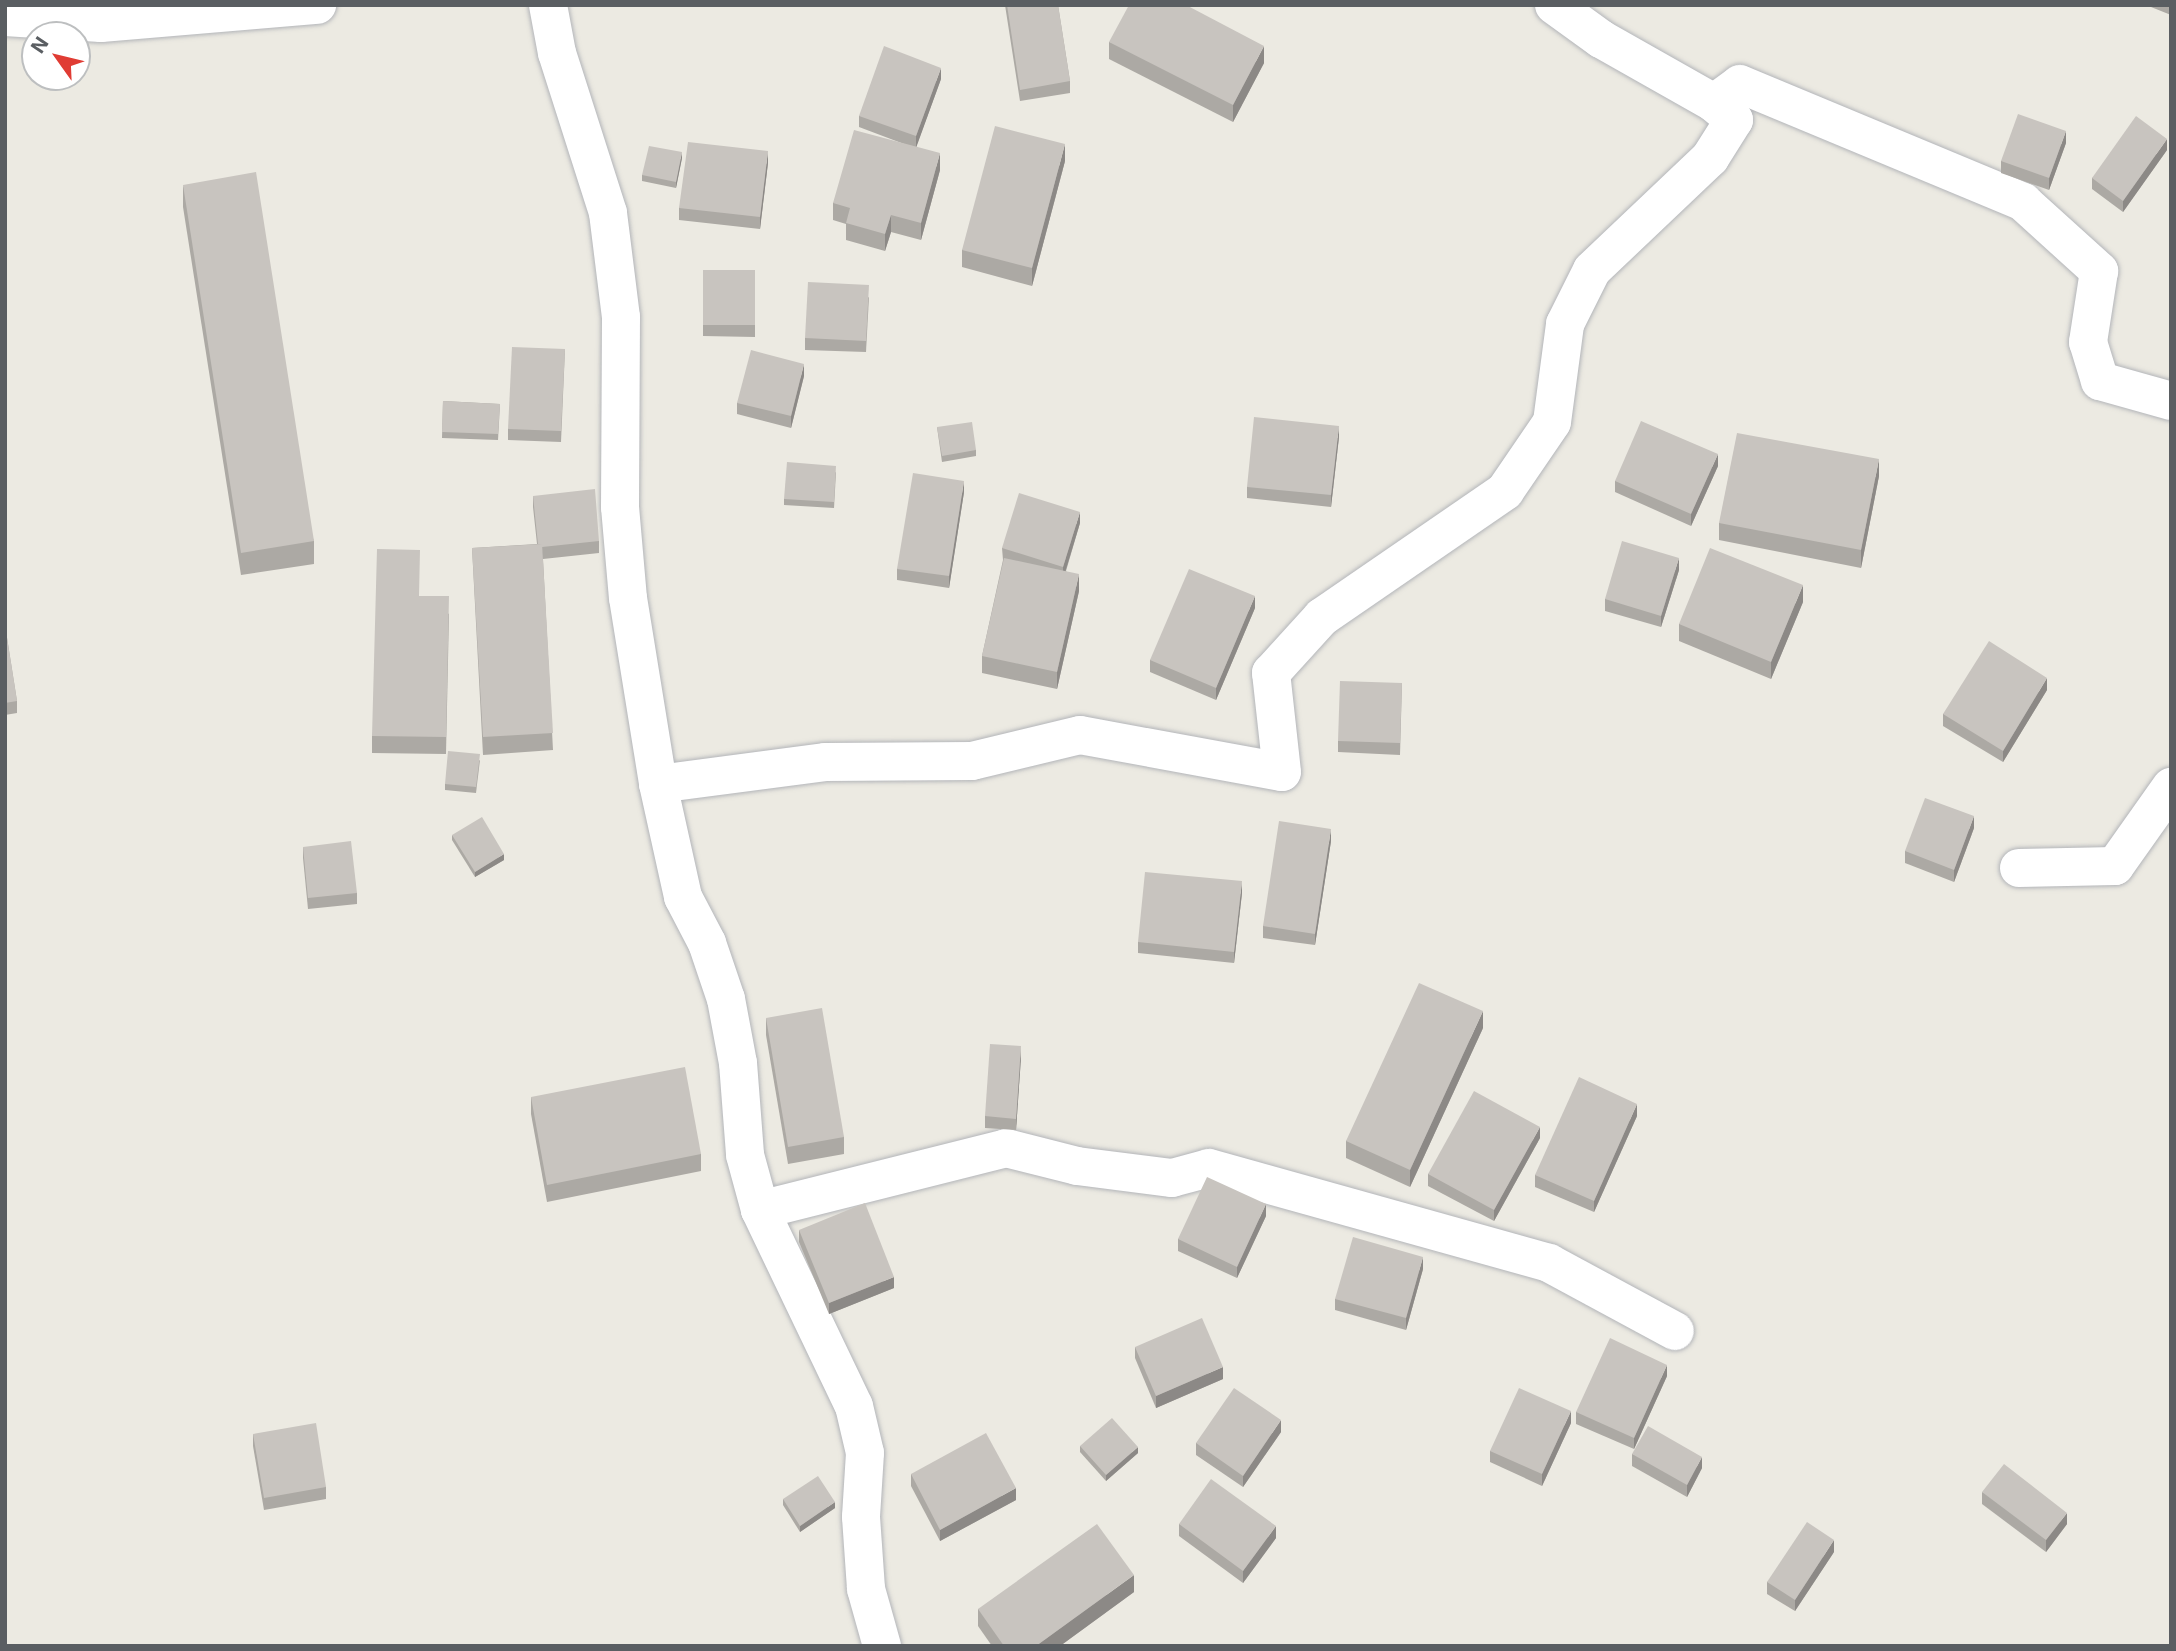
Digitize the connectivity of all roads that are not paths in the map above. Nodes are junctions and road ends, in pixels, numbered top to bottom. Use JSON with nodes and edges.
{"nodes":[{"id":1,"x":317,"y":5,"type":"edge"},
{"id":2,"x":548,"y":5,"type":"edge"},
{"id":3,"x":1554,"y":5,"type":"edge"},
{"id":4,"x":5,"y":17,"type":"edge"},
{"id":5,"x":1714,"y":103,"type":"junction"},
{"id":6,"x":2171,"y":401,"type":"edge"},
{"id":7,"x":658,"y":784,"type":"junction"},
{"id":8,"x":2171,"y":787,"type":"edge"},
{"id":9,"x":2019,"y":869,"type":"dead end"},
{"id":10,"x":760,"y":1210,"type":"junction"},
{"id":11,"x":1675,"y":1331,"type":"dead end"},
{"id":12,"x":883,"y":1646,"type":"edge"}],
"edges":[{"from":1,"to":4,"type":"street"},
{"from":2,"to":7,"type":"street"},
{"from":3,"to":5,"type":"street"},
{"from":5,"to":6,"type":"street"},
{"from":5,"to":7,"type":"street"},
{"from":7,"to":10,"type":"street"},
{"from":8,"to":9,"type":"street"},
{"from":10,"to":11,"type":"street"},
{"from":10,"to":12,"type":"street"}]}
